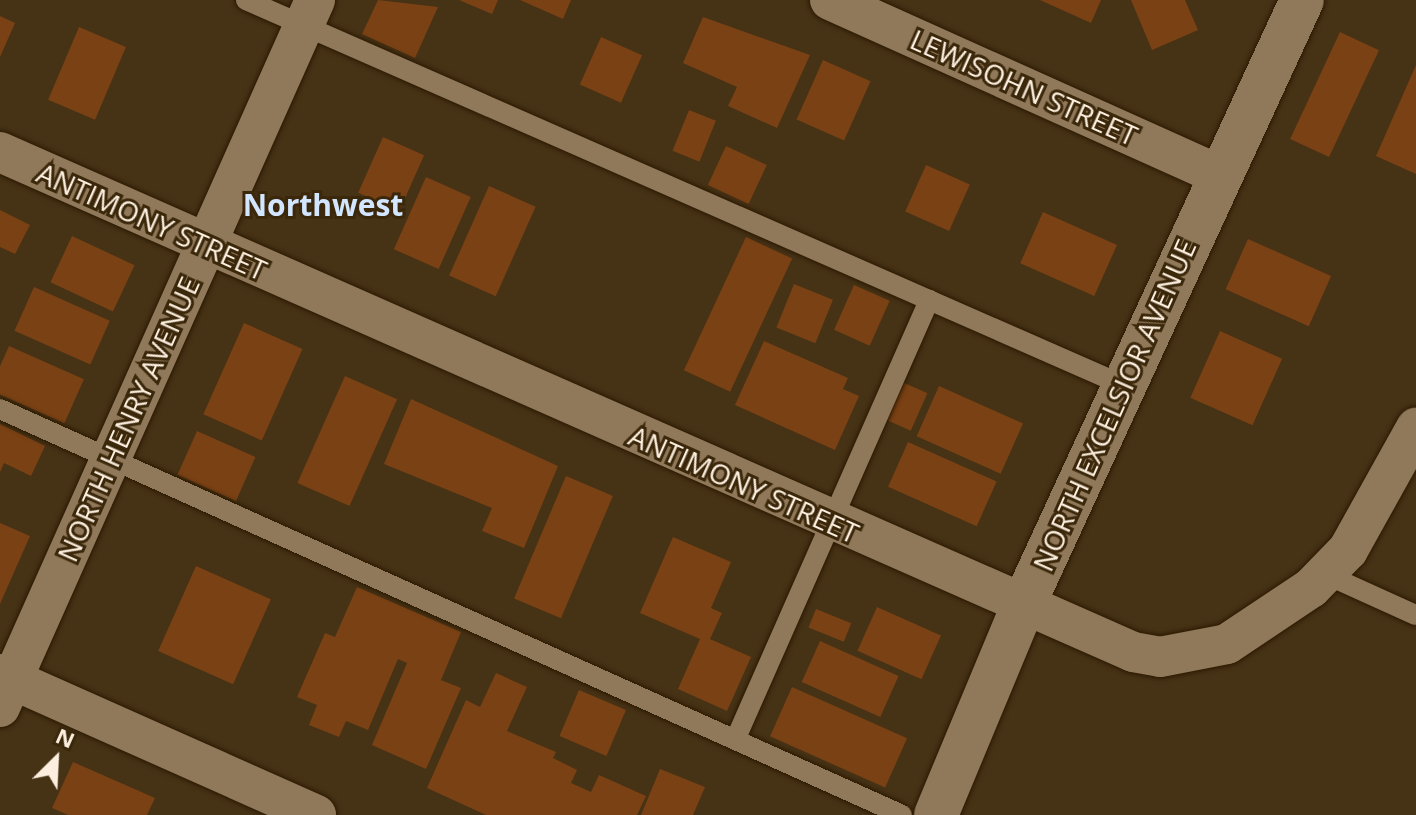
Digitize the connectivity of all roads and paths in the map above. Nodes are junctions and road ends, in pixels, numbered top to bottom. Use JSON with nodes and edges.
{"nodes":[{"id":1,"x":246,"y":0,"type":"edge"},
{"id":2,"x":830,"y":0,"type":"edge"},
{"id":3,"x":1302,"y":0,"type":"edge"},
{"id":4,"x":309,"y":13,"type":"edge"},
{"id":5,"x":0,"y":152,"type":"edge"},
{"id":6,"x":1218,"y":174,"type":"junction"},
{"id":7,"x":205,"y":246,"type":"junction"},
{"id":8,"x":929,"y":300,"type":"junction"},
{"id":9,"x":1125,"y":386,"type":"junction"},
{"id":10,"x":0,"y":409,"type":"edge"},
{"id":11,"x":1416,"y":428,"type":"edge"},
{"id":12,"x":110,"y":459,"type":"junction"},
{"id":13,"x":832,"y":523,"type":"junction"},
{"id":14,"x":1325,"y":574,"type":"junction"},
{"id":15,"x":1022,"y":608,"type":"junction"},
{"id":16,"x":1416,"y":615,"type":"edge"},
{"id":17,"x":4,"y":687,"type":"edge"},
{"id":18,"x":736,"y":738,"type":"junction"},
{"id":19,"x":316,"y":815,"type":"edge"},
{"id":20,"x":902,"y":815,"type":"edge"},
{"id":21,"x":936,"y":815,"type":"edge"}],
"edges":[{"from":1,"to":4,"type":"lane"},
{"from":2,"to":6,"type":"street","name":"LEWISOHN STREET"},
{"from":3,"to":6,"type":"street","name":"NORTH EXCELSIOR AVENUE"},
{"from":4,"to":7,"type":"street","name":"NORTH HENRY AVENUE"},
{"from":4,"to":8,"type":"lane"},
{"from":5,"to":7,"type":"street","name":"ANTIMONY STREET"},
{"from":6,"to":9,"type":"street","name":"NORTH EXCELSIOR AVENUE"},
{"from":7,"to":12,"type":"street","name":"NORTH HENRY AVENUE"},
{"from":7,"to":13,"type":"street","name":"ANTIMONY STREET"},
{"from":8,"to":9,"type":"lane"},
{"from":8,"to":13,"type":"lane"},
{"from":9,"to":15,"type":"street","name":"NORTH EXCELSIOR AVENUE"},
{"from":10,"to":12,"type":"lane"},
{"from":11,"to":14,"type":"street","name":"ANTIMONY STREET"},
{"from":12,"to":17,"type":"street","name":"NORTH HENRY AVENUE"},
{"from":12,"to":18,"type":"lane"},
{"from":13,"to":15,"type":"street","name":"ANTIMONY STREET"},
{"from":13,"to":18,"type":"lane"},
{"from":14,"to":15,"type":"street","name":"ANTIMONY STREET"},
{"from":14,"to":16,"type":"lane"},
{"from":15,"to":21,"type":"street","name":"NORTH EXCELSIOR AVENUE"},
{"from":17,"to":19,"type":"street"},
{"from":18,"to":20,"type":"lane"}]}
